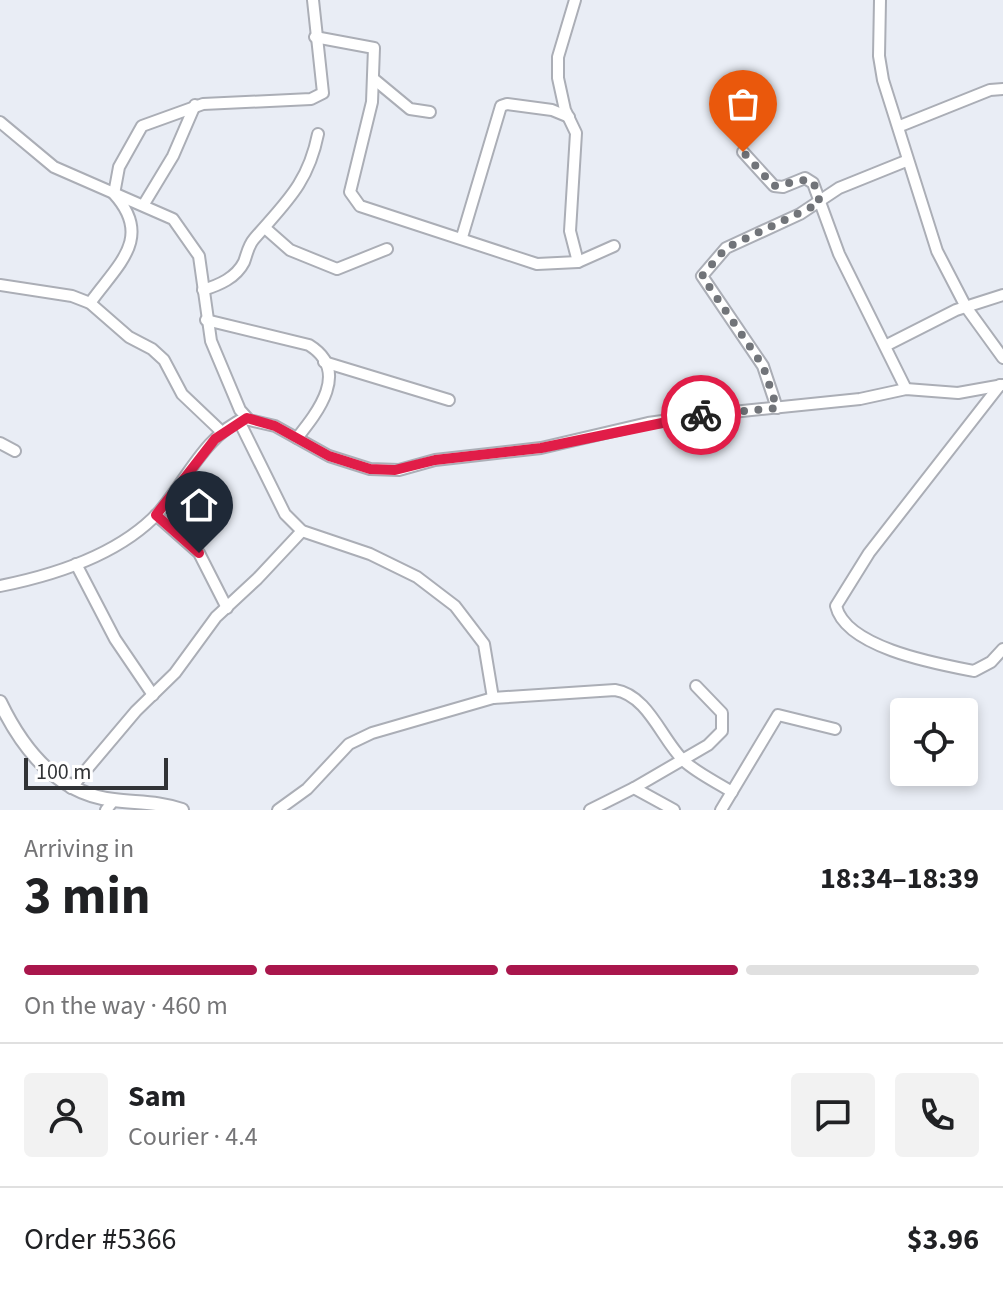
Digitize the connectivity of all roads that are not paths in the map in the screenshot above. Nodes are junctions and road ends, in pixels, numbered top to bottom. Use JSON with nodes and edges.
{"nodes":[{"id":1,"x":313,"y":0,"type":"edge"},
{"id":2,"x":575,"y":0,"type":"edge"},
{"id":3,"x":880,"y":0,"type":"edge"},
{"id":4,"x":315,"y":37,"type":"junction"},
{"id":5,"x":375,"y":80,"type":"junction"},
{"id":6,"x":1003,"y":89,"type":"edge"},
{"id":7,"x":195,"y":105,"type":"junction"},
{"id":8,"x":430,"y":112,"type":"dead end"},
{"id":9,"x":569,"y":117,"type":"junction"},
{"id":10,"x":0,"y":122,"type":"edge"},
{"id":11,"x":900,"y":126,"type":"junction"},
{"id":12,"x":318,"y":134,"type":"dead end"},
{"id":13,"x":743,"y":152,"type":"dead end"},
{"id":14,"x":906,"y":161,"type":"junction"},
{"id":15,"x":114,"y":194,"type":"junction"},
{"id":16,"x":820,"y":203,"type":"junction"},
{"id":17,"x":144,"y":204,"type":"junction"},
{"id":18,"x":265,"y":228,"type":"junction"},
{"id":19,"x":462,"y":237,"type":"junction"},
{"id":20,"x":614,"y":246,"type":"dead end"},
{"id":21,"x":387,"y":249,"type":"dead end"},
{"id":22,"x":578,"y":262,"type":"junction"},
{"id":23,"x":0,"y":285,"type":"edge"},
{"id":24,"x":203,"y":290,"type":"junction"},
{"id":25,"x":1003,"y":295,"type":"edge"},
{"id":26,"x":90,"y":303,"type":"junction"},
{"id":27,"x":966,"y":307,"type":"junction"},
{"id":28,"x":206,"y":320,"type":"junction"},
{"id":29,"x":887,"y":345,"type":"junction"},
{"id":30,"x":1003,"y":358,"type":"edge"},
{"id":31,"x":324,"y":362,"type":"junction"},
{"id":32,"x":1002,"y":385,"type":"edge"},
{"id":33,"x":906,"y":389,"type":"junction"},
{"id":34,"x":449,"y":400,"type":"dead end"},
{"id":35,"x":777,"y":408,"type":"junction"},
{"id":36,"x":243,"y":419,"type":"junction"},
{"id":37,"x":222,"y":432,"type":"junction"},
{"id":38,"x":297,"y":438,"type":"junction"},
{"id":39,"x":0,"y":443,"type":"edge"},
{"id":40,"x":15,"y":451,"type":"dead end"},
{"id":41,"x":156,"y":515,"type":"junction"},
{"id":42,"x":302,"y":531,"type":"junction"},
{"id":43,"x":76,"y":564,"type":"junction"},
{"id":44,"x":0,"y":586,"type":"edge"},
{"id":45,"x":227,"y":608,"type":"junction"},
{"id":46,"x":1003,"y":649,"type":"edge"},
{"id":47,"x":696,"y":686,"type":"dead end"},
{"id":48,"x":153,"y":695,"type":"junction"},
{"id":49,"x":493,"y":698,"type":"junction"},
{"id":50,"x":0,"y":702,"type":"edge"},
{"id":51,"x":4,"y":721,"type":"edge"},
{"id":52,"x":835,"y":729,"type":"dead end"},
{"id":53,"x":683,"y":760,"type":"junction"},
{"id":54,"x":71,"y":788,"type":"junction"},
{"id":55,"x":634,"y":788,"type":"junction"},
{"id":56,"x":732,"y":792,"type":"junction"},
{"id":57,"x":110,"y":805,"type":"edge"},
{"id":58,"x":182,"y":810,"type":"edge"},
{"id":59,"x":278,"y":810,"type":"edge"},
{"id":60,"x":590,"y":810,"type":"edge"},
{"id":61,"x":674,"y":810,"type":"edge"},
{"id":62,"x":721,"y":810,"type":"edge"}],
"edges":[{"from":1,"to":4,"type":"street"},
{"from":2,"to":9,"type":"street"},
{"from":3,"to":11,"type":"street"},
{"from":4,"to":5,"type":"street"},
{"from":4,"to":7,"type":"street"},
{"from":5,"to":8,"type":"street"},
{"from":5,"to":19,"type":"street"},
{"from":6,"to":11,"type":"street"},
{"from":7,"to":15,"type":"street"},
{"from":7,"to":17,"type":"street"},
{"from":9,"to":19,"type":"street"},
{"from":9,"to":22,"type":"street"},
{"from":10,"to":15,"type":"street"},
{"from":11,"to":14,"type":"street"},
{"from":12,"to":18,"type":"street"},
{"from":13,"to":16,"type":"street"},
{"from":14,"to":16,"type":"street"},
{"from":14,"to":27,"type":"street"},
{"from":15,"to":17,"type":"street"},
{"from":15,"to":26,"type":"street"},
{"from":16,"to":29,"type":"street"},
{"from":16,"to":35,"type":"street"},
{"from":17,"to":24,"type":"street"},
{"from":18,"to":21,"type":"street"},
{"from":18,"to":24,"type":"street"},
{"from":19,"to":22,"type":"street"},
{"from":20,"to":22,"type":"street"},
{"from":23,"to":26,"type":"street"},
{"from":24,"to":28,"type":"street"},
{"from":25,"to":27,"type":"street"},
{"from":26,"to":37,"type":"street"},
{"from":27,"to":29,"type":"street"},
{"from":27,"to":30,"type":"street"},
{"from":28,"to":31,"type":"street"},
{"from":28,"to":36,"type":"street"},
{"from":29,"to":33,"type":"street"},
{"from":31,"to":34,"type":"street"},
{"from":31,"to":38,"type":"street"},
{"from":32,"to":33,"type":"street"},
{"from":32,"to":46,"type":"street"},
{"from":33,"to":35,"type":"street"},
{"from":35,"to":38,"type":"street"},
{"from":36,"to":37,"type":"street"},
{"from":36,"to":38,"type":"street"},
{"from":36,"to":42,"type":"street"},
{"from":37,"to":41,"type":"street"},
{"from":39,"to":40,"type":"street"},
{"from":41,"to":43,"type":"street"},
{"from":41,"to":45,"type":"street"},
{"from":42,"to":45,"type":"street"},
{"from":42,"to":49,"type":"street"},
{"from":43,"to":44,"type":"street"},
{"from":43,"to":48,"type":"street"},
{"from":45,"to":48,"type":"street"},
{"from":47,"to":53,"type":"street"},
{"from":48,"to":54,"type":"street"},
{"from":49,"to":53,"type":"street"},
{"from":49,"to":59,"type":"street"},
{"from":50,"to":51,"type":"street"},
{"from":51,"to":54,"type":"street"},
{"from":52,"to":56,"type":"street"},
{"from":53,"to":55,"type":"street"},
{"from":53,"to":56,"type":"street"},
{"from":54,"to":57,"type":"street"},
{"from":55,"to":60,"type":"street"},
{"from":55,"to":61,"type":"street"},
{"from":56,"to":62,"type":"street"},
{"from":57,"to":58,"type":"street"}]}
